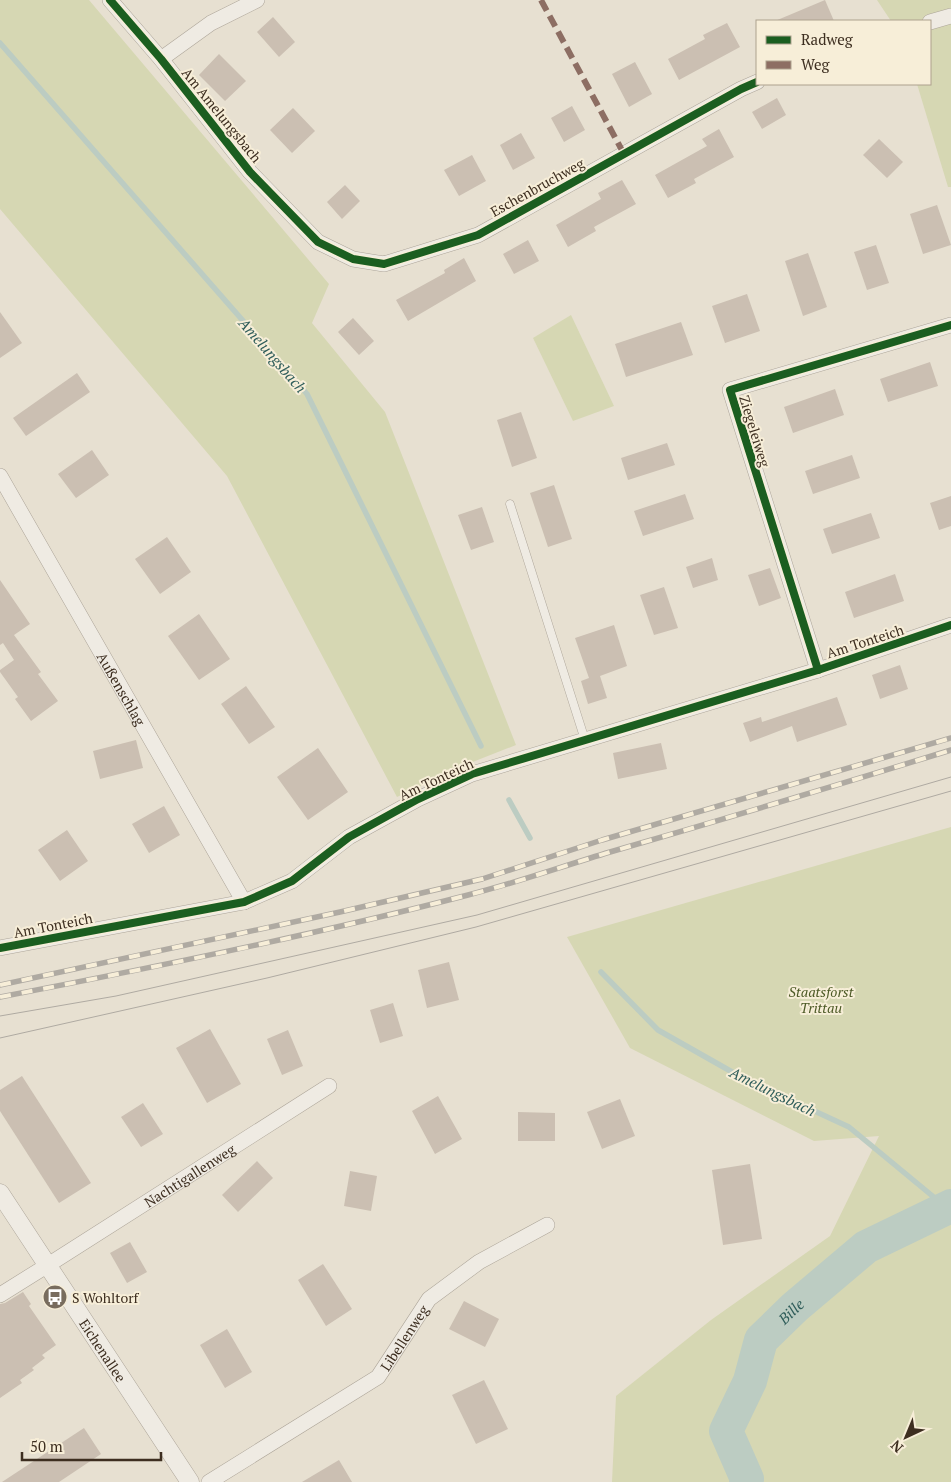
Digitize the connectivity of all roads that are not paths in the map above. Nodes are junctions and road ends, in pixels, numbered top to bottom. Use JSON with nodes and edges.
{"nodes":[{"id":1,"x":110,"y":0,"type":"edge"},
{"id":2,"x":257,"y":0,"type":"edge"},
{"id":3,"x":951,"y":16,"type":"edge"},
{"id":4,"x":931,"y":22,"type":"edge"},
{"id":5,"x":161,"y":59,"type":"junction"},
{"id":6,"x":756,"y":82,"type":"edge"},
{"id":7,"x":318,"y":242,"type":"joint"},
{"id":8,"x":951,"y":325,"type":"edge"},
{"id":9,"x":0,"y":476,"type":"edge"},
{"id":10,"x":510,"y":504,"type":"dead end"},
{"id":11,"x":951,"y":626,"type":"edge"},
{"id":12,"x":818,"y":670,"type":"junction"},
{"id":13,"x":585,"y":740,"type":"junction"},
{"id":14,"x":244,"y":902,"type":"junction"},
{"id":15,"x":0,"y":948,"type":"edge"},
{"id":16,"x":329,"y":1086,"type":"dead end"},
{"id":17,"x":0,"y":1193,"type":"edge"},
{"id":18,"x":6,"y":1212,"type":"edge"},
{"id":19,"x":547,"y":1225,"type":"dead end"},
{"id":20,"x":48,"y":1266,"type":"junction"},
{"id":21,"x":0,"y":1295,"type":"edge"},
{"id":22,"x":190,"y":1482,"type":"edge"},
{"id":23,"x":209,"y":1482,"type":"edge"}],
"edges":[{"from":1,"to":5,"type":"street","name":"Am Amelungsbach"},
{"from":2,"to":5,"type":"street"},
{"from":3,"to":4,"type":"street"},
{"from":5,"to":7,"type":"street","name":"Am Amelungsbach"},
{"from":6,"to":7,"type":"street","name":"Eschenbruchweg"},
{"from":8,"to":12,"type":"street","name":"Ziegeleiweg"},
{"from":9,"to":14,"type":"street","name":"Außenschlag"},
{"from":10,"to":13,"type":"lane"},
{"from":11,"to":12,"type":"street","name":"Am Tonteich"},
{"from":12,"to":13,"type":"street","name":"Am Tonteich"},
{"from":13,"to":14,"type":"street","name":"Am Tonteich"},
{"from":14,"to":15,"type":"street","name":"Am Tonteich"},
{"from":16,"to":20,"type":"street","name":"Nachtigallenweg"},
{"from":17,"to":18,"type":"street","name":"Eichenallee"},
{"from":18,"to":20,"type":"street","name":"Eichenallee"},
{"from":19,"to":23,"type":"street","name":"Libellenweg"},
{"from":20,"to":21,"type":"street","name":"Nachtigallenweg"},
{"from":20,"to":22,"type":"street","name":"Eichenallee"}]}
